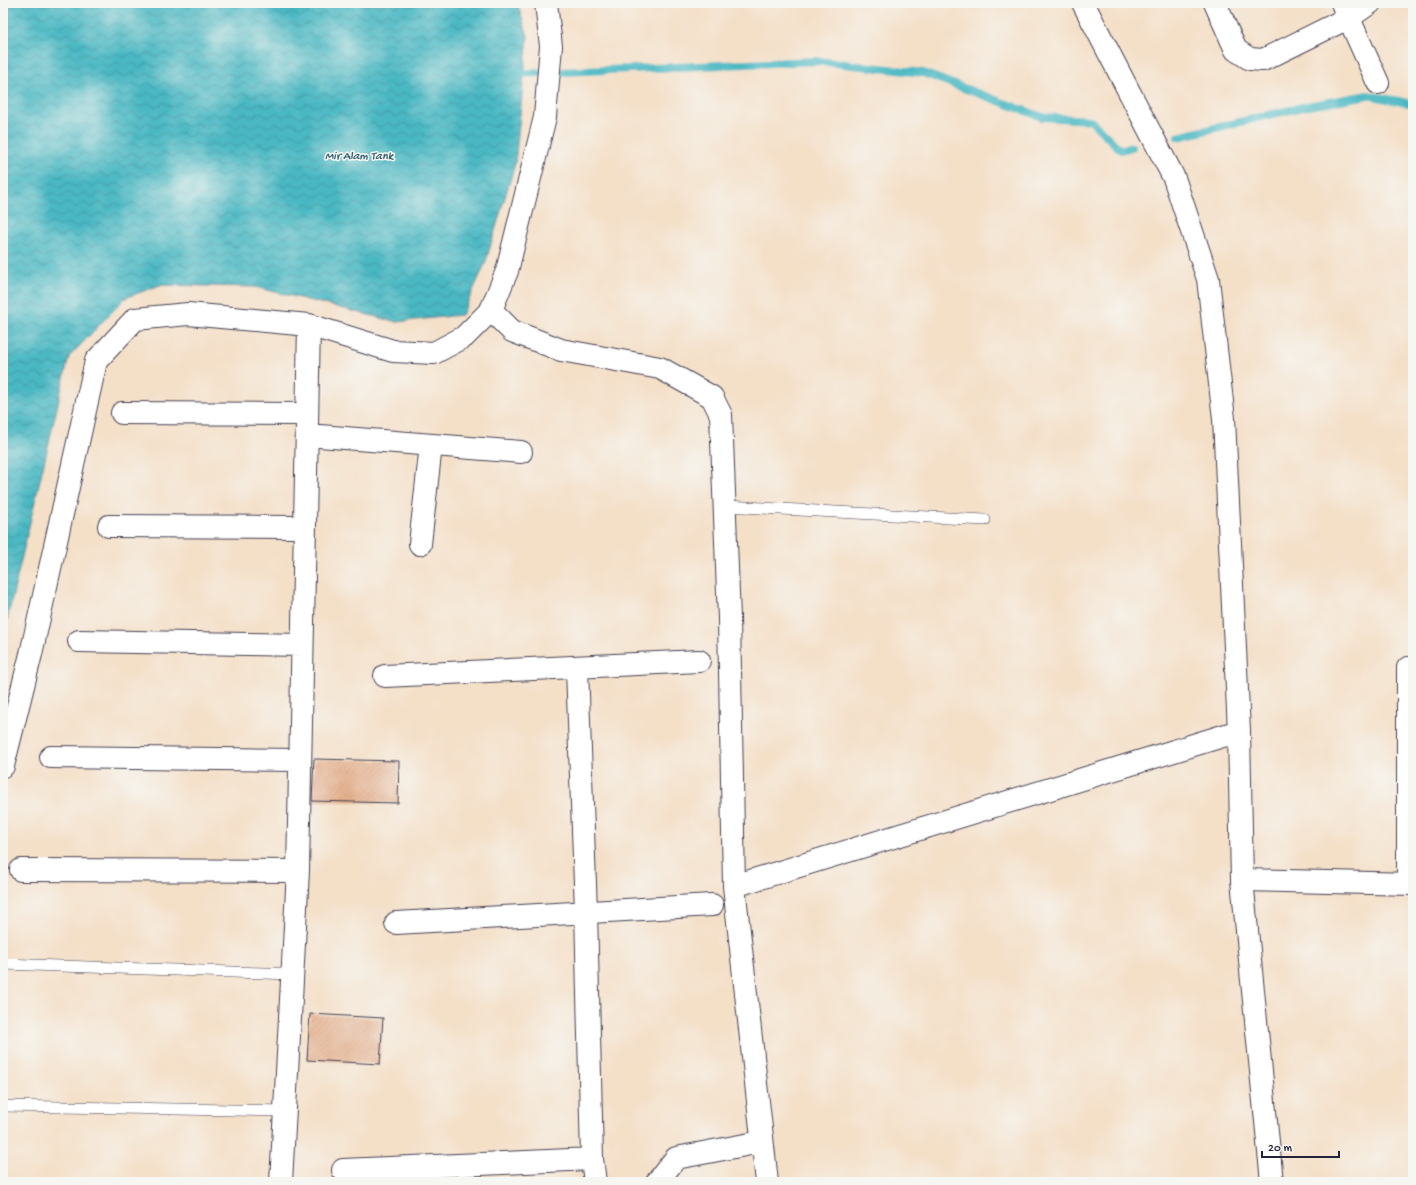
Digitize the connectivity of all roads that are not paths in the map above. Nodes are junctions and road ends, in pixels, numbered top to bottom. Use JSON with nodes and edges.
{"nodes":[{"id":1,"x":546,"y":3,"type":"edge"},
{"id":2,"x":1083,"y":3,"type":"edge"},
{"id":3,"x":1215,"y":3,"type":"edge"},
{"id":4,"x":1370,"y":3,"type":"edge"},
{"id":5,"x":1346,"y":10,"type":"edge"},
{"id":6,"x":1378,"y":83,"type":"dead end"},
{"id":7,"x":491,"y":310,"type":"junction"},
{"id":8,"x":309,"y":324,"type":"junction"},
{"id":9,"x":122,"y":412,"type":"dead end"},
{"id":10,"x":307,"y":414,"type":"junction"},
{"id":11,"x":307,"y":435,"type":"junction"},
{"id":12,"x":431,"y":446,"type":"junction"},
{"id":13,"x":521,"y":452,"type":"dead end"},
{"id":14,"x":725,"y":506,"type":"junction"},
{"id":15,"x":985,"y":520,"type":"dead end"},
{"id":16,"x":109,"y":526,"type":"dead end"},
{"id":17,"x":305,"y":527,"type":"junction"},
{"id":18,"x":420,"y":544,"type":"dead end"},
{"id":19,"x":78,"y":641,"type":"dead end"},
{"id":20,"x":302,"y":645,"type":"junction"},
{"id":21,"x":699,"y":661,"type":"dead end"},
{"id":22,"x":577,"y":668,"type":"junction"},
{"id":23,"x":1408,"y":668,"type":"dead end"},
{"id":24,"x":385,"y":676,"type":"dead end"},
{"id":25,"x":1410,"y":721,"type":"edge"},
{"id":26,"x":1240,"y":731,"type":"junction"},
{"id":27,"x":51,"y":757,"type":"dead end"},
{"id":28,"x":300,"y":760,"type":"junction"},
{"id":29,"x":3,"y":766,"type":"edge"},
{"id":30,"x":21,"y":870,"type":"dead end"},
{"id":31,"x":298,"y":871,"type":"junction"},
{"id":32,"x":1242,"y":880,"type":"junction"},
{"id":33,"x":1411,"y":884,"type":"edge"},
{"id":34,"x":734,"y":886,"type":"junction"},
{"id":35,"x":712,"y":905,"type":"dead end"},
{"id":36,"x":586,"y":912,"type":"junction"},
{"id":37,"x":396,"y":922,"type":"dead end"},
{"id":38,"x":3,"y":964,"type":"edge"},
{"id":39,"x":293,"y":974,"type":"junction"},
{"id":40,"x":3,"y":1106,"type":"edge"},
{"id":41,"x":285,"y":1110,"type":"junction"},
{"id":42,"x":762,"y":1142,"type":"junction"},
{"id":43,"x":592,"y":1159,"type":"junction"},
{"id":44,"x":343,"y":1170,"type":"dead end"},
{"id":45,"x":282,"y":1182,"type":"edge"},
{"id":46,"x":595,"y":1182,"type":"edge"},
{"id":47,"x":657,"y":1182,"type":"edge"},
{"id":48,"x":766,"y":1182,"type":"edge"},
{"id":49,"x":1272,"y":1182,"type":"edge"}],
"edges":[{"from":1,"to":7,"type":"street"},
{"from":2,"to":26,"type":"street"},
{"from":3,"to":5,"type":"street"},
{"from":4,"to":5,"type":"street"},
{"from":5,"to":6,"type":"street"},
{"from":7,"to":8,"type":"street"},
{"from":7,"to":14,"type":"street"},
{"from":8,"to":10,"type":"street"},
{"from":8,"to":29,"type":"street"},
{"from":9,"to":10,"type":"street"},
{"from":10,"to":11,"type":"street"},
{"from":11,"to":12,"type":"street"},
{"from":11,"to":17,"type":"street"},
{"from":12,"to":13,"type":"street"},
{"from":12,"to":18,"type":"street"},
{"from":14,"to":15,"type":"lane"},
{"from":14,"to":34,"type":"street"},
{"from":16,"to":17,"type":"street"},
{"from":17,"to":20,"type":"street"},
{"from":19,"to":20,"type":"street"},
{"from":20,"to":28,"type":"street"},
{"from":21,"to":22,"type":"street"},
{"from":22,"to":24,"type":"street"},
{"from":22,"to":36,"type":"street"},
{"from":23,"to":25,"type":"street"},
{"from":25,"to":33,"type":"street"},
{"from":26,"to":32,"type":"street"},
{"from":26,"to":34,"type":"street"},
{"from":27,"to":28,"type":"street"},
{"from":28,"to":31,"type":"street"},
{"from":30,"to":31,"type":"street"},
{"from":31,"to":39,"type":"street"},
{"from":32,"to":33,"type":"street"},
{"from":32,"to":49,"type":"street"},
{"from":34,"to":42,"type":"street"},
{"from":35,"to":36,"type":"street"},
{"from":36,"to":37,"type":"street"},
{"from":36,"to":43,"type":"street"},
{"from":38,"to":39,"type":"lane"},
{"from":39,"to":41,"type":"street"},
{"from":40,"to":41,"type":"lane"},
{"from":41,"to":45,"type":"street"},
{"from":42,"to":47,"type":"street"},
{"from":42,"to":48,"type":"street"},
{"from":43,"to":44,"type":"street"},
{"from":43,"to":46,"type":"street"}]}
